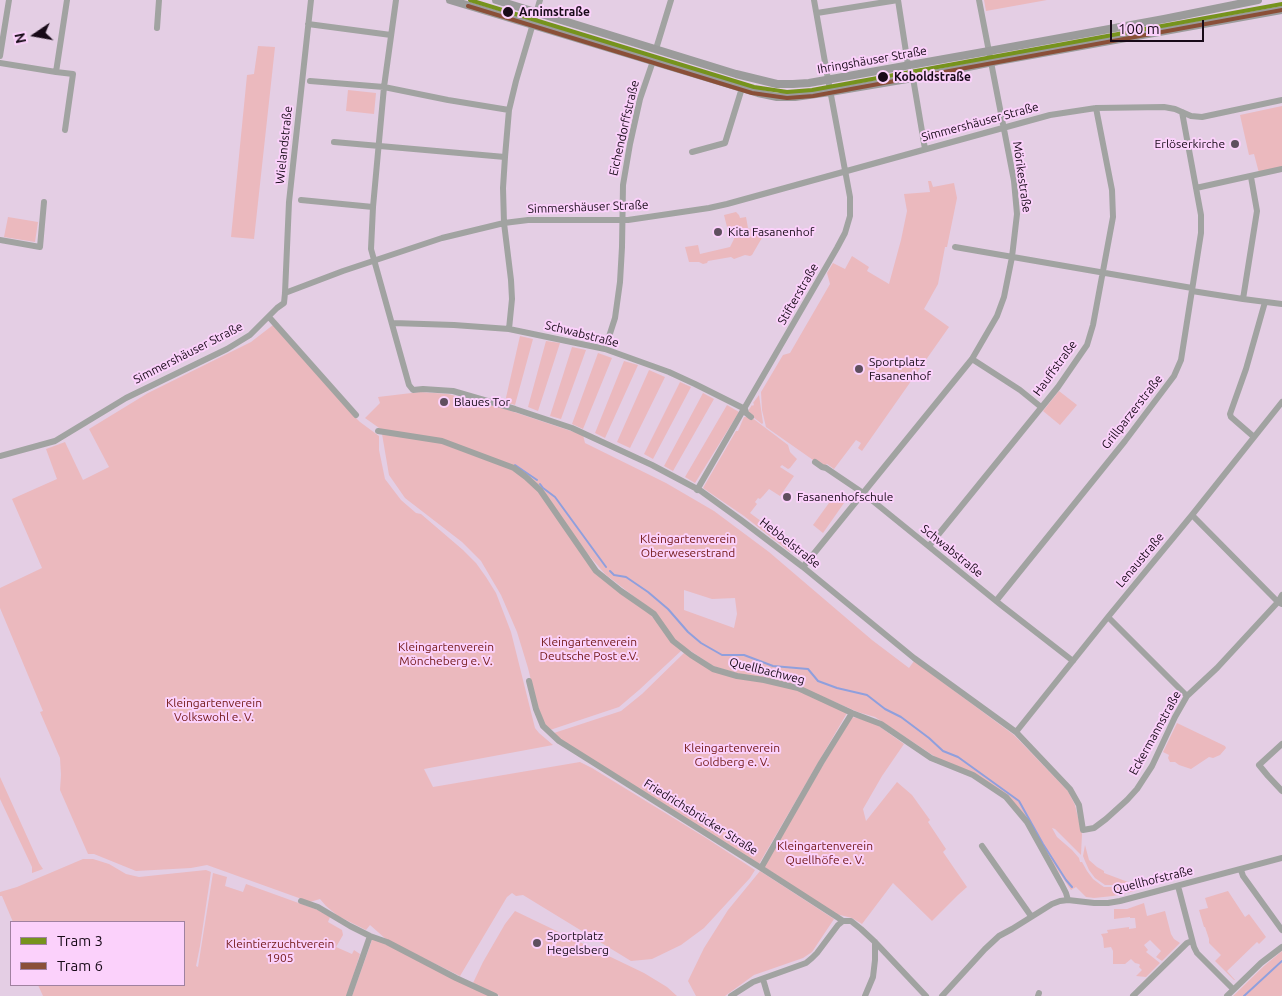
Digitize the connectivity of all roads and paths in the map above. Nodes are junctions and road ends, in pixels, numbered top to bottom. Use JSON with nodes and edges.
{"nodes":[{"id":1,"x":9,"y":0,"type":"edge"},
{"id":2,"x":67,"y":0,"type":"edge"},
{"id":3,"x":159,"y":0,"type":"edge"},
{"id":4,"x":311,"y":0,"type":"edge"},
{"id":5,"x":396,"y":0,"type":"edge"},
{"id":6,"x":450,"y":0,"type":"edge"},
{"id":7,"x":496,"y":0,"type":"edge"},
{"id":8,"x":540,"y":0,"type":"edge"},
{"id":9,"x":671,"y":0,"type":"edge"},
{"id":10,"x":814,"y":0,"type":"edge"},
{"id":11,"x":898,"y":0,"type":"edge"},
{"id":12,"x":979,"y":0,"type":"edge"},
{"id":13,"x":1258,"y":0,"type":"edge"},
{"id":14,"x":1282,"y":10,"type":"edge"},
{"id":15,"x":536,"y":12,"type":"junction"},
{"id":16,"x":816,"y":13,"type":"junction"},
{"id":17,"x":308,"y":24,"type":"junction"},
{"id":18,"x":533,"y":25,"type":"junction"},
{"id":19,"x":157,"y":28,"type":"dead end"},
{"id":20,"x":391,"y":35,"type":"junction"},
{"id":21,"x":656,"y":49,"type":"junction"},
{"id":22,"x":989,"y":51,"type":"junction"},
{"id":23,"x":0,"y":56,"type":"edge"},
{"id":24,"x":653,"y":61,"type":"junction"},
{"id":25,"x":991,"y":62,"type":"junction"},
{"id":26,"x":0,"y":63,"type":"edge"},
{"id":27,"x":908,"y":65,"type":"junction"},
{"id":28,"x":56,"y":72,"type":"junction"},
{"id":29,"x":913,"y":78,"type":"junction"},
{"id":30,"x":828,"y":79,"type":"junction"},
{"id":31,"x":310,"y":81,"type":"dead end"},
{"id":32,"x":384,"y":87,"type":"junction"},
{"id":33,"x":742,"y":88,"type":"junction"},
{"id":34,"x":830,"y":92,"type":"junction"},
{"id":35,"x":1282,"y":100,"type":"edge"},
{"id":36,"x":1096,"y":108,"type":"junction"},
{"id":37,"x":510,"y":110,"type":"junction"},
{"id":38,"x":1182,"y":112,"type":"junction"},
{"id":39,"x":1003,"y":127,"type":"junction"},
{"id":40,"x":65,"y":130,"type":"dead end"},
{"id":41,"x":334,"y":142,"type":"dead end"},
{"id":42,"x":380,"y":147,"type":"junction"},
{"id":43,"x":925,"y":149,"type":"junction"},
{"id":44,"x":692,"y":152,"type":"dead end"},
{"id":45,"x":504,"y":157,"type":"junction"},
{"id":46,"x":1282,"y":170,"type":"edge"},
{"id":47,"x":846,"y":171,"type":"junction"},
{"id":48,"x":1251,"y":177,"type":"junction"},
{"id":49,"x":1196,"y":188,"type":"junction"},
{"id":50,"x":301,"y":200,"type":"dead end"},
{"id":51,"x":44,"y":202,"type":"dead end"},
{"id":52,"x":374,"y":207,"type":"junction"},
{"id":53,"x":623,"y":220,"type":"junction"},
{"id":54,"x":504,"y":223,"type":"junction"},
{"id":55,"x":0,"y":240,"type":"edge"},
{"id":56,"x":955,"y":247,"type":"dead end"},
{"id":57,"x":1012,"y":257,"type":"junction"},
{"id":58,"x":375,"y":260,"type":"junction"},
{"id":59,"x":1103,"y":273,"type":"junction"},
{"id":60,"x":1192,"y":290,"type":"junction"},
{"id":61,"x":286,"y":293,"type":"junction"},
{"id":62,"x":1243,"y":299,"type":"junction"},
{"id":63,"x":1265,"y":302,"type":"junction"},
{"id":64,"x":1282,"y":304,"type":"edge"},
{"id":65,"x":269,"y":317,"type":"junction"},
{"id":66,"x":393,"y":323,"type":"junction"},
{"id":67,"x":509,"y":329,"type":"junction"},
{"id":68,"x":605,"y":350,"type":"junction"},
{"id":69,"x":972,"y":359,"type":"junction"},
{"id":70,"x":1282,"y":402,"type":"edge"},
{"id":71,"x":1041,"y":407,"type":"junction"},
{"id":72,"x":745,"y":409,"type":"junction"},
{"id":73,"x":356,"y":415,"type":"dead end"},
{"id":74,"x":751,"y":416,"type":"dead end"},
{"id":75,"x":378,"y":431,"type":"dead end"},
{"id":76,"x":1254,"y":437,"type":"junction"},
{"id":77,"x":0,"y":456,"type":"edge"},
{"id":78,"x":815,"y":462,"type":"dead end"},
{"id":79,"x":698,"y":490,"type":"junction"},
{"id":80,"x":862,"y":493,"type":"junction"},
{"id":81,"x":1192,"y":515,"type":"junction"},
{"id":82,"x":929,"y":546,"type":"junction"},
{"id":83,"x":803,"y":567,"type":"junction"},
{"id":84,"x":1281,"y":600,"type":"edge"},
{"id":85,"x":996,"y":601,"type":"junction"},
{"id":86,"x":1108,"y":617,"type":"junction"},
{"id":87,"x":1073,"y":661,"type":"junction"},
{"id":88,"x":529,"y":681,"type":"dead end"},
{"id":89,"x":1187,"y":696,"type":"junction"},
{"id":90,"x":852,"y":713,"type":"junction"},
{"id":91,"x":1016,"y":732,"type":"junction"},
{"id":92,"x":1282,"y":744,"type":"edge"},
{"id":93,"x":1282,"y":792,"type":"edge"},
{"id":94,"x":1084,"y":830,"type":"joint"},
{"id":95,"x":982,"y":846,"type":"dead end"},
{"id":96,"x":1282,"y":858,"type":"edge"},
{"id":97,"x":761,"y":868,"type":"junction"},
{"id":98,"x":1241,"y":870,"type":"junction"},
{"id":99,"x":1178,"y":886,"type":"junction"},
{"id":100,"x":1068,"y":900,"type":"junction"},
{"id":101,"x":301,"y":901,"type":"dead end"},
{"id":102,"x":1031,"y":916,"type":"junction"},
{"id":103,"x":843,"y":921,"type":"junction"},
{"id":104,"x":1282,"y":930,"type":"edge"},
{"id":105,"x":370,"y":936,"type":"junction"},
{"id":106,"x":1192,"y":941,"type":"junction"},
{"id":107,"x":875,"y":942,"type":"junction"},
{"id":108,"x":1282,"y":947,"type":"edge"},
{"id":109,"x":763,"y":978,"type":"junction"},
{"id":110,"x":1233,"y":989,"type":"junction"},
{"id":111,"x":349,"y":996,"type":"edge"},
{"id":112,"x":495,"y":996,"type":"edge"},
{"id":113,"x":731,"y":996,"type":"edge"},
{"id":114,"x":768,"y":996,"type":"edge"},
{"id":115,"x":865,"y":996,"type":"edge"},
{"id":116,"x":926,"y":996,"type":"edge"},
{"id":117,"x":942,"y":996,"type":"edge"},
{"id":118,"x":1133,"y":996,"type":"edge"},
{"id":119,"x":1226,"y":996,"type":"edge"}],
"edges":[{"from":1,"to":23,"type":"street"},
{"from":2,"to":28,"type":"street"},
{"from":3,"to":19,"type":"street"},
{"from":4,"to":17,"type":"street","name":"Wielandstraße"},
{"from":5,"to":20,"type":"street"},
{"from":6,"to":18,"type":"main road","name":"Ihringshäuser Straße"},
{"from":7,"to":15,"type":"main road","name":"Ihringshäuser Straße"},
{"from":8,"to":15,"type":"street"},
{"from":9,"to":21,"type":"street"},
{"from":10,"to":16,"type":"street"},
{"from":11,"to":16,"type":"street"},
{"from":11,"to":27,"type":"street"},
{"from":12,"to":22,"type":"street","name":"Mörikestraße"},
{"from":13,"to":22,"type":"main road","name":"Ihringshäuser Straße"},
{"from":14,"to":25,"type":"main road","name":"Ihringshäuser Straße"},
{"from":15,"to":18,"type":"street"},
{"from":15,"to":21,"type":"main road","name":"Ihringshäuser Straße"},
{"from":16,"to":30,"type":"street"},
{"from":17,"to":20,"type":"street"},
{"from":17,"to":61,"type":"street","name":"Wielandstraße"},
{"from":18,"to":24,"type":"main road","name":"Ihringshäuser Straße"},
{"from":18,"to":37,"type":"street"},
{"from":20,"to":32,"type":"street"},
{"from":21,"to":30,"type":"main road","name":"Ihringshäuser Straße"},
{"from":22,"to":25,"type":"street","name":"Mörikestraße"},
{"from":22,"to":27,"type":"main road","name":"Ihringshäuser Straße"},
{"from":24,"to":33,"type":"main road","name":"Ihringshäuser Straße"},
{"from":24,"to":53,"type":"street","name":"Eichendorffstraße"},
{"from":25,"to":29,"type":"main road","name":"Ihringshäuser Straße"},
{"from":25,"to":39,"type":"street","name":"Mörikestraße"},
{"from":26,"to":28,"type":"street"},
{"from":27,"to":30,"type":"main road","name":"Ihringshäuser Straße"},
{"from":28,"to":40,"type":"street"},
{"from":29,"to":34,"type":"main road","name":"Ihringshäuser Straße"},
{"from":29,"to":43,"type":"street"},
{"from":30,"to":34,"type":"street"},
{"from":31,"to":32,"type":"street"},
{"from":32,"to":37,"type":"street"},
{"from":32,"to":42,"type":"street"},
{"from":33,"to":34,"type":"main road","name":"Ihringshäuser Straße"},
{"from":33,"to":44,"type":"street"},
{"from":34,"to":47,"type":"street","name":"Stifterstraße"},
{"from":35,"to":38,"type":"street","name":"Simmershäuser Straße"},
{"from":36,"to":38,"type":"street","name":"Simmershäuser Straße"},
{"from":36,"to":39,"type":"street","name":"Simmershäuser Straße"},
{"from":36,"to":59,"type":"street","name":"Hauffstraße"},
{"from":37,"to":45,"type":"street"},
{"from":38,"to":49,"type":"street","name":"Grillparzerstraße"},
{"from":39,"to":43,"type":"street","name":"Simmershäuser Straße"},
{"from":39,"to":57,"type":"street","name":"Mörikestraße"},
{"from":41,"to":42,"type":"street"},
{"from":42,"to":45,"type":"street"},
{"from":42,"to":52,"type":"street"},
{"from":43,"to":47,"type":"street","name":"Simmershäuser Straße"},
{"from":45,"to":54,"type":"street"},
{"from":46,"to":48,"type":"street"},
{"from":47,"to":53,"type":"street","name":"Simmershäuser Straße"},
{"from":47,"to":72,"type":"street","name":"Stifterstraße"},
{"from":48,"to":49,"type":"street"},
{"from":48,"to":62,"type":"street"},
{"from":49,"to":60,"type":"street","name":"Grillparzerstraße"},
{"from":50,"to":52,"type":"street"},
{"from":51,"to":55,"type":"street"},
{"from":52,"to":58,"type":"street"},
{"from":53,"to":54,"type":"street","name":"Simmershäuser Straße"},
{"from":53,"to":68,"type":"street","name":"Eichendorffstraße"},
{"from":54,"to":58,"type":"street","name":"Simmershäuser Straße"},
{"from":54,"to":67,"type":"street"},
{"from":56,"to":57,"type":"street"},
{"from":57,"to":59,"type":"street"},
{"from":57,"to":69,"type":"street","name":"Mörikestraße"},
{"from":58,"to":61,"type":"street","name":"Simmershäuser Straße"},
{"from":58,"to":66,"type":"street"},
{"from":59,"to":60,"type":"street"},
{"from":59,"to":71,"type":"street","name":"Hauffstraße"},
{"from":60,"to":62,"type":"street"},
{"from":60,"to":85,"type":"street","name":"Grillparzerstraße"},
{"from":61,"to":65,"type":"street","name":"Simmershäuser Straße"},
{"from":62,"to":63,"type":"street"},
{"from":63,"to":64,"type":"street"},
{"from":63,"to":76,"type":"street"},
{"from":65,"to":73,"type":"street"},
{"from":65,"to":77,"type":"street","name":"Simmershäuser Straße"},
{"from":66,"to":67,"type":"street","name":"Schwabstraße"},
{"from":66,"to":79,"type":"street","name":"Hebbelstraße"},
{"from":67,"to":68,"type":"street","name":"Schwabstraße"},
{"from":68,"to":72,"type":"street","name":"Schwabstraße"},
{"from":69,"to":71,"type":"street"},
{"from":69,"to":80,"type":"street","name":"Mörikestraße"},
{"from":70,"to":76,"type":"street","name":"Lenaustraße"},
{"from":71,"to":82,"type":"street","name":"Hauffstraße"},
{"from":72,"to":74,"type":"street","name":"Schwabstraße"},
{"from":72,"to":79,"type":"street","name":"Stifterstraße"},
{"from":75,"to":90,"type":"street","name":"Quellbachweg"},
{"from":76,"to":81,"type":"street","name":"Lenaustraße"},
{"from":78,"to":80,"type":"street","name":"Schwabstraße"},
{"from":79,"to":83,"type":"street","name":"Hebbelstraße"},
{"from":80,"to":82,"type":"street","name":"Schwabstraße"},
{"from":80,"to":83,"type":"street","name":"Mörikestraße"},
{"from":81,"to":84,"type":"street"},
{"from":81,"to":86,"type":"street","name":"Lenaustraße"},
{"from":82,"to":85,"type":"street","name":"Schwabstraße"},
{"from":83,"to":91,"type":"street","name":"Hebbelstraße"},
{"from":84,"to":89,"type":"street","name":"Eckermannstraße"},
{"from":85,"to":87,"type":"street","name":"Schwabstraße"},
{"from":86,"to":87,"type":"street","name":"Lenaustraße"},
{"from":86,"to":89,"type":"street"},
{"from":87,"to":91,"type":"street","name":"Lenaustraße"},
{"from":88,"to":97,"type":"street","name":"Friedrichsbrücker Straße"},
{"from":89,"to":94,"type":"street","name":"Eckermannstraße"},
{"from":90,"to":97,"type":"street"},
{"from":90,"to":100,"type":"street","name":"Quellbachweg"},
{"from":91,"to":94,"type":"street","name":"Hebbelstraße"},
{"from":92,"to":93,"type":"street"},
{"from":95,"to":102,"type":"street"},
{"from":96,"to":98,"type":"street","name":"Quellhofstraße"},
{"from":97,"to":103,"type":"street","name":"Friedrichsbrücker Straße"},
{"from":98,"to":99,"type":"street","name":"Quellhofstraße"},
{"from":98,"to":104,"type":"street"},
{"from":99,"to":100,"type":"street","name":"Quellhofstraße"},
{"from":99,"to":106,"type":"street"},
{"from":100,"to":102,"type":"street","name":"Quellhofstraße"},
{"from":101,"to":105,"type":"street"},
{"from":102,"to":117,"type":"street","name":"Quellhofstraße"},
{"from":103,"to":107,"type":"street","name":"Friedrichsbrücker Straße"},
{"from":103,"to":109,"type":"street"},
{"from":105,"to":111,"type":"street"},
{"from":105,"to":112,"type":"street"},
{"from":106,"to":110,"type":"street"},
{"from":106,"to":118,"type":"street"},
{"from":107,"to":115,"type":"street"},
{"from":107,"to":116,"type":"street","name":"Friedrichsbrücker Straße"},
{"from":108,"to":110,"type":"street"},
{"from":109,"to":113,"type":"street"},
{"from":109,"to":114,"type":"street"},
{"from":110,"to":119,"type":"street"}]}
